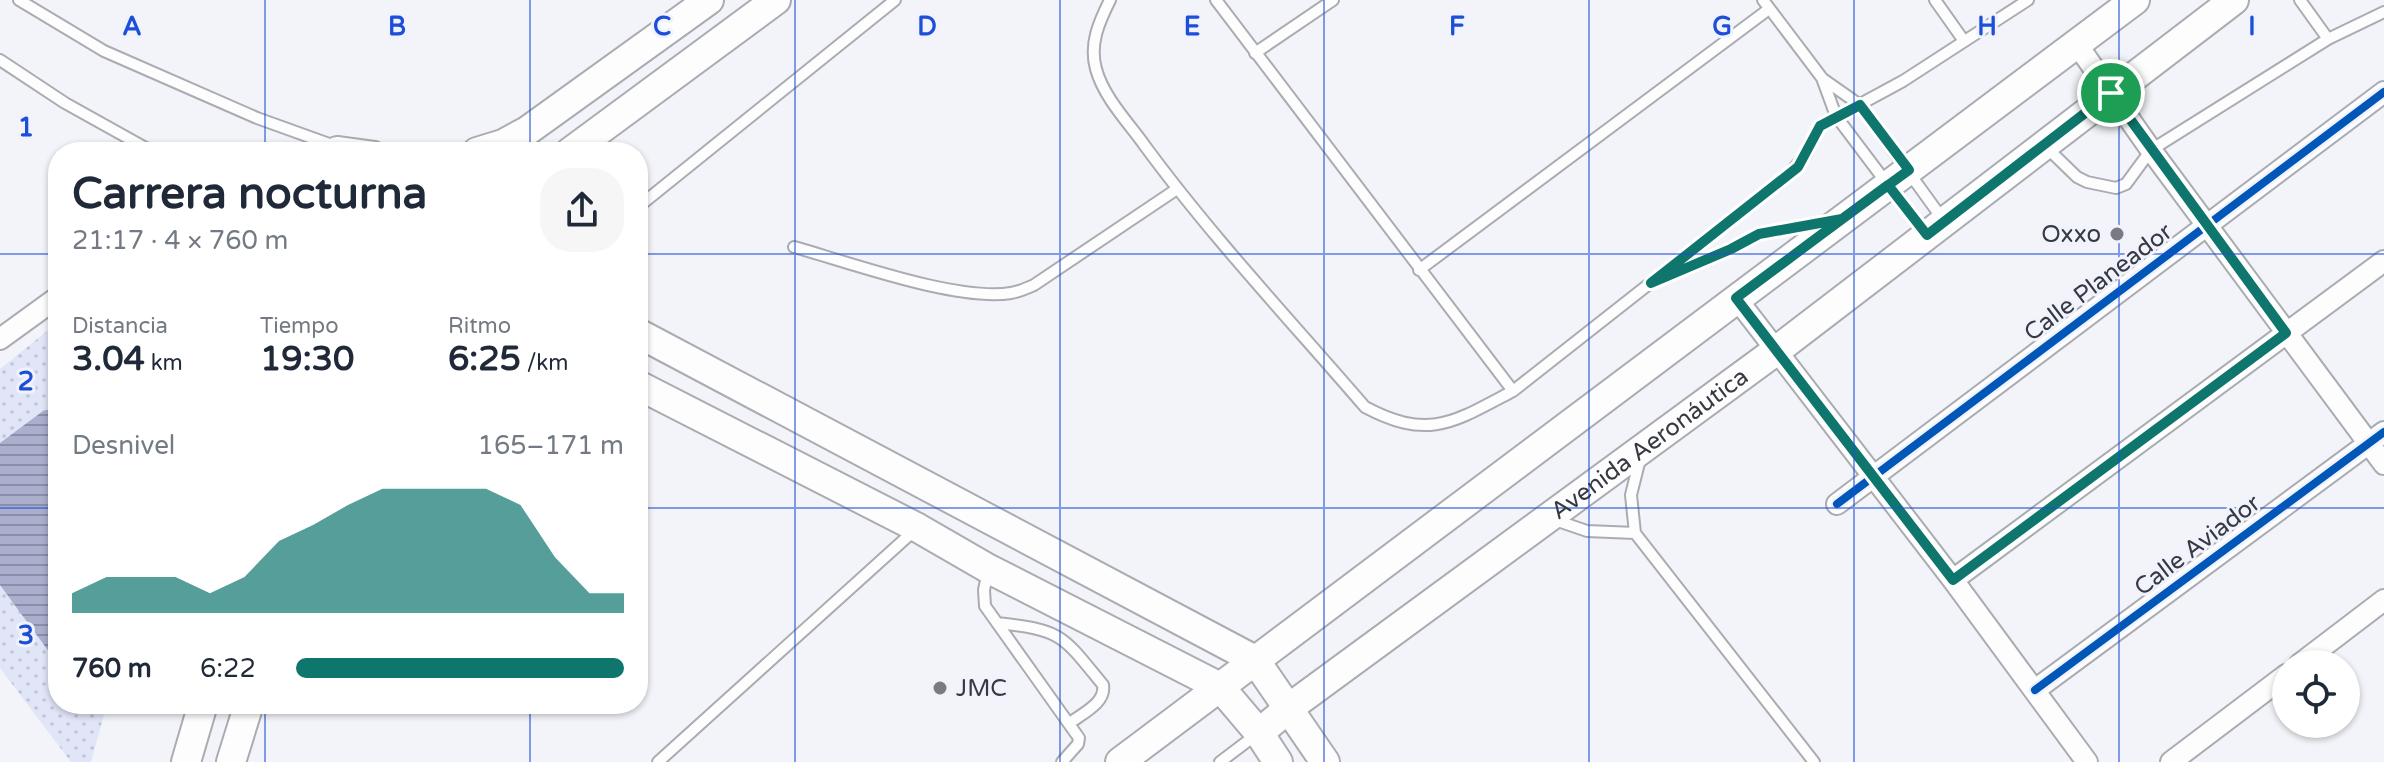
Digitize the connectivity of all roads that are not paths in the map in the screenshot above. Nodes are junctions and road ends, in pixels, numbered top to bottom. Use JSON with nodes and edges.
{"nodes":[{"id":1,"x":19,"y":0,"type":"edge"},
{"id":2,"x":709,"y":0,"type":"edge"},
{"id":3,"x":776,"y":0,"type":"edge"},
{"id":4,"x":895,"y":0,"type":"edge"},
{"id":5,"x":1110,"y":0,"type":"edge"},
{"id":6,"x":1216,"y":0,"type":"edge"},
{"id":7,"x":1333,"y":0,"type":"edge"},
{"id":8,"x":1935,"y":0,"type":"edge"},
{"id":9,"x":2028,"y":0,"type":"edge"},
{"id":10,"x":2135,"y":0,"type":"edge"},
{"id":11,"x":2234,"y":0,"type":"edge"},
{"id":12,"x":2300,"y":0,"type":"edge"},
{"id":13,"x":1766,"y":4,"type":"edge"},
{"id":14,"x":2384,"y":12,"type":"edge"},
{"id":15,"x":2328,"y":39,"type":"junction"},
{"id":16,"x":1964,"y":41,"type":"junction"},
{"id":17,"x":2076,"y":43,"type":"junction"},
{"id":18,"x":1255,"y":53,"type":"junction"},
{"id":19,"x":0,"y":60,"type":"edge"},
{"id":20,"x":1822,"y":78,"type":"junction"},
{"id":21,"x":2384,"y":92,"type":"edge"},
{"id":22,"x":2111,"y":93,"type":"junction"},
{"id":23,"x":1860,"y":105,"type":"junction"},
{"id":24,"x":1836,"y":116,"type":"junction"},
{"id":25,"x":135,"y":142,"type":"edge"},
{"id":26,"x":314,"y":142,"type":"edge"},
{"id":27,"x":507,"y":142,"type":"edge"},
{"id":28,"x":584,"y":142,"type":"edge"},
{"id":29,"x":2044,"y":145,"type":"junction"},
{"id":30,"x":2151,"y":150,"type":"junction"},
{"id":31,"x":1898,"y":177,"type":"junction"},
{"id":32,"x":1177,"y":189,"type":"junction"},
{"id":33,"x":648,"y":199,"type":"edge"},
{"id":34,"x":1842,"y":219,"type":"junction"},
{"id":35,"x":2207,"y":225,"type":"junction"},
{"id":36,"x":1936,"y":228,"type":"junction"},
{"id":37,"x":794,"y":247,"type":"dead end"},
{"id":38,"x":2384,"y":261,"type":"edge"},
{"id":39,"x":1419,"y":270,"type":"junction"},
{"id":40,"x":1651,"y":283,"type":"junction"},
{"id":41,"x":1736,"y":298,"type":"junction"},
{"id":42,"x":48,"y":304,"type":"edge"},
{"id":43,"x":2286,"y":333,"type":"junction"},
{"id":44,"x":648,"y":338,"type":"edge"},
{"id":45,"x":0,"y":339,"type":"edge"},
{"id":46,"x":1777,"y":350,"type":"junction"},
{"id":47,"x":648,"y":390,"type":"edge"},
{"id":48,"x":1513,"y":391,"type":"junction"},
{"id":49,"x":2376,"y":437,"type":"edge"},
{"id":50,"x":1642,"y":449,"type":"junction"},
{"id":51,"x":2384,"y":464,"type":"edge"},
{"id":52,"x":1874,"y":476,"type":"junction"},
{"id":53,"x":1837,"y":504,"type":"dead end"},
{"id":54,"x":1548,"y":518,"type":"junction"},
{"id":55,"x":918,"y":528,"type":"junction"},
{"id":56,"x":1635,"y":533,"type":"junction"},
{"id":57,"x":989,"y":569,"type":"junction"},
{"id":58,"x":1953,"y":580,"type":"junction"},
{"id":59,"x":2384,"y":600,"type":"edge"},
{"id":60,"x":997,"y":623,"type":"junction"},
{"id":61,"x":2318,"y":650,"type":"edge"},
{"id":62,"x":1255,"y":660,"type":"junction"},
{"id":63,"x":2272,"y":686,"type":"edge"},
{"id":64,"x":1220,"y":687,"type":"junction"},
{"id":65,"x":2035,"y":690,"type":"junction"},
{"id":66,"x":1289,"y":708,"type":"junction"},
{"id":67,"x":200,"y":714,"type":"edge"},
{"id":68,"x":246,"y":714,"type":"edge"},
{"id":69,"x":1070,"y":723,"type":"junction"},
{"id":70,"x":1259,"y":733,"type":"junction"},
{"id":71,"x":186,"y":762,"type":"edge"},
{"id":72,"x":231,"y":762,"type":"edge"},
{"id":73,"x":658,"y":762,"type":"edge"},
{"id":74,"x":1062,"y":762,"type":"edge"},
{"id":75,"x":1120,"y":762,"type":"edge"},
{"id":76,"x":1220,"y":762,"type":"edge"},
{"id":77,"x":1278,"y":762,"type":"edge"},
{"id":78,"x":1325,"y":762,"type":"edge"},
{"id":79,"x":1814,"y":762,"type":"edge"},
{"id":80,"x":2087,"y":762,"type":"edge"},
{"id":81,"x":2171,"y":762,"type":"edge"}],
"edges":[{"from":1,"to":26,"type":"lane"},
{"from":2,"to":27,"type":"main road"},
{"from":3,"to":28,"type":"main road"},
{"from":4,"to":33,"type":"lane"},
{"from":5,"to":32,"type":"lane"},
{"from":6,"to":18,"type":"lane"},
{"from":7,"to":18,"type":"lane"},
{"from":8,"to":16,"type":"lane"},
{"from":9,"to":16,"type":"lane"},
{"from":10,"to":17,"type":"main road"},
{"from":11,"to":22,"type":"main road","name":"Avenida Aeronáutica"},
{"from":12,"to":15,"type":"lane"},
{"from":13,"to":20,"type":"lane"},
{"from":13,"to":39,"type":"lane"},
{"from":14,"to":15,"type":"lane"},
{"from":15,"to":30,"type":"lane"},
{"from":16,"to":23,"type":"lane"},
{"from":17,"to":22,"type":"street"},
{"from":17,"to":31,"type":"main road"},
{"from":18,"to":39,"type":"lane"},
{"from":19,"to":25,"type":"lane"},
{"from":20,"to":23,"type":"lane"},
{"from":20,"to":24,"type":"lane"},
{"from":21,"to":35,"type":"street","name":"Calle Planeador"},
{"from":22,"to":29,"type":"main road","name":"Avenida Aeronáutica"},
{"from":22,"to":30,"type":"street"},
{"from":23,"to":24,"type":"lane"},
{"from":23,"to":31,"type":"lane"},
{"from":24,"to":31,"type":"lane"},
{"from":24,"to":40,"type":"lane"},
{"from":29,"to":30,"type":"lane"},
{"from":29,"to":36,"type":"main road","name":"Avenida Aeronáutica"},
{"from":30,"to":35,"type":"street"},
{"from":31,"to":34,"type":"main road"},
{"from":31,"to":36,"type":"lane"},
{"from":31,"to":36,"type":"lane"},
{"from":32,"to":37,"type":"lane"},
{"from":32,"to":48,"type":"lane"},
{"from":34,"to":40,"type":"lane"},
{"from":34,"to":41,"type":"main road"},
{"from":35,"to":43,"type":"street"},
{"from":35,"to":52,"type":"street","name":"Calle Planeador"},
{"from":36,"to":46,"type":"main road","name":"Avenida Aeronáutica"},
{"from":38,"to":43,"type":"street"},
{"from":39,"to":48,"type":"lane"},
{"from":40,"to":48,"type":"lane"},
{"from":41,"to":46,"type":"street"},
{"from":41,"to":62,"type":"main road"},
{"from":42,"to":45,"type":"street"},
{"from":43,"to":49,"type":"street"},
{"from":43,"to":58,"type":"street"},
{"from":44,"to":62,"type":"main road"},
{"from":46,"to":50,"type":"main road","name":"Avenida Aeronáutica"},
{"from":46,"to":52,"type":"street"},
{"from":47,"to":55,"type":"main road"},
{"from":49,"to":51,"type":"street"},
{"from":49,"to":65,"type":"street","name":"Calle Aviador"},
{"from":50,"to":54,"type":"main road","name":"Avenida Aeronáutica"},
{"from":50,"to":56,"type":"lane"},
{"from":52,"to":53,"type":"street","name":"Calle Planeador"},
{"from":52,"to":58,"type":"street"},
{"from":54,"to":56,"type":"lane"},
{"from":54,"to":66,"type":"main road","name":"Avenida Aeronáutica"},
{"from":55,"to":57,"type":"main road"},
{"from":55,"to":73,"type":"lane"},
{"from":56,"to":79,"type":"lane"},
{"from":57,"to":60,"type":"lane"},
{"from":57,"to":64,"type":"main road"},
{"from":58,"to":65,"type":"street"},
{"from":59,"to":61,"type":"street"},
{"from":60,"to":69,"type":"lane"},
{"from":60,"to":69,"type":"lane"},
{"from":62,"to":64,"type":"main road"},
{"from":62,"to":66,"type":"main road"},
{"from":63,"to":81,"type":"street"},
{"from":64,"to":70,"type":"main road"},
{"from":64,"to":75,"type":"main road"},
{"from":65,"to":80,"type":"street"},
{"from":66,"to":70,"type":"main road","name":"Avenida Aeronáutica"},
{"from":66,"to":78,"type":"main road"},
{"from":67,"to":71,"type":"main road"},
{"from":68,"to":72,"type":"main road"},
{"from":69,"to":74,"type":"lane"},
{"from":70,"to":76,"type":"lane"},
{"from":70,"to":77,"type":"main road"}]}
